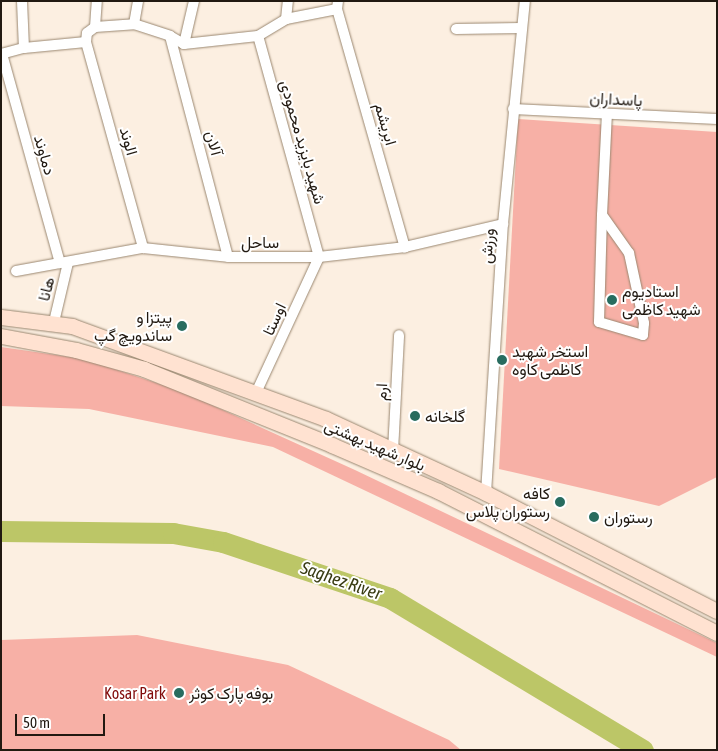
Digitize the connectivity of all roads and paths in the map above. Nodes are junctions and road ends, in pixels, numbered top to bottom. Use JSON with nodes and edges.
{"nodes":[{"id":1,"x":22,"y":1,"type":"edge"},
{"id":2,"x":97,"y":1,"type":"edge"},
{"id":3,"x":138,"y":1,"type":"edge"},
{"id":4,"x":194,"y":1,"type":"edge"},
{"id":5,"x":288,"y":1,"type":"edge"},
{"id":6,"x":524,"y":1,"type":"edge"},
{"id":7,"x":338,"y":5,"type":"edge"},
{"id":8,"x":286,"y":19,"type":"junction"},
{"id":9,"x":134,"y":24,"type":"junction"},
{"id":10,"x":95,"y":27,"type":"junction"},
{"id":11,"x":521,"y":28,"type":"junction"},
{"id":12,"x":456,"y":29,"type":"dead end"},
{"id":13,"x":170,"y":36,"type":"junction"},
{"id":14,"x":258,"y":36,"type":"junction"},
{"id":15,"x":86,"y":42,"type":"junction"},
{"id":16,"x":184,"y":44,"type":"junction"},
{"id":17,"x":24,"y":48,"type":"junction"},
{"id":18,"x":1,"y":54,"type":"edge"},
{"id":19,"x":513,"y":109,"type":"junction"},
{"id":20,"x":607,"y":114,"type":"junction"},
{"id":21,"x":717,"y":119,"type":"edge"},
{"id":22,"x":602,"y":215,"type":"junction"},
{"id":23,"x":503,"y":224,"type":"junction"},
{"id":24,"x":143,"y":248,"type":"junction"},
{"id":25,"x":405,"y":248,"type":"junction"},
{"id":26,"x":228,"y":257,"type":"junction"},
{"id":27,"x":319,"y":257,"type":"junction"},
{"id":28,"x":64,"y":263,"type":"junction"},
{"id":29,"x":16,"y":271,"type":"dead end"},
{"id":30,"x":1,"y":317,"type":"edge"},
{"id":31,"x":54,"y":322,"type":"junction"},
{"id":32,"x":399,"y":335,"type":"dead end"},
{"id":33,"x":1,"y":336,"type":"edge"},
{"id":34,"x":256,"y":394,"type":"junction"},
{"id":35,"x":393,"y":451,"type":"junction"},
{"id":36,"x":486,"y":493,"type":"junction"},
{"id":37,"x":717,"y":611,"type":"edge"},
{"id":38,"x":717,"y":633,"type":"edge"}],
"edges":[{"from":1,"to":17,"type":"street"},
{"from":2,"to":10,"type":"street"},
{"from":3,"to":9,"type":"street"},
{"from":4,"to":16,"type":"street"},
{"from":5,"to":8,"type":"street"},
{"from":6,"to":11,"type":"street","name":"ورزش"},
{"from":7,"to":8,"type":"street"},
{"from":7,"to":25,"type":"street","name":"ابریشم"},
{"from":8,"to":14,"type":"street"},
{"from":9,"to":10,"type":"street"},
{"from":9,"to":13,"type":"street"},
{"from":10,"to":15,"type":"street"},
{"from":11,"to":12,"type":"street"},
{"from":11,"to":19,"type":"street","name":"ورزش"},
{"from":13,"to":16,"type":"street"},
{"from":13,"to":26,"type":"street","name":"آلان"},
{"from":14,"to":16,"type":"street"},
{"from":14,"to":27,"type":"street","name":"شهید بایزید محمودی"},
{"from":15,"to":17,"type":"street"},
{"from":15,"to":24,"type":"street","name":"الوند"},
{"from":17,"to":18,"type":"street"},
{"from":18,"to":28,"type":"street","name":"دماوند"},
{"from":19,"to":20,"type":"street","name":"پاسداران"},
{"from":19,"to":23,"type":"street","name":"ورزش"},
{"from":20,"to":21,"type":"street","name":"پاسداران"},
{"from":20,"to":22,"type":"street"},
{"from":22,"to":22,"type":"street"},
{"from":23,"to":25,"type":"street","name":"ساحل"},
{"from":23,"to":36,"type":"street","name":"ورزش"},
{"from":24,"to":26,"type":"street","name":"ساحل"},
{"from":24,"to":28,"type":"street","name":"ساحل"},
{"from":25,"to":27,"type":"street","name":"ساحل"},
{"from":26,"to":27,"type":"street","name":"ساحل"},
{"from":27,"to":34,"type":"street","name":"اوستا"},
{"from":28,"to":29,"type":"street","name":"ساحل"},
{"from":28,"to":31,"type":"street","name":"هانا"},
{"from":30,"to":31,"type":"main road","name":"بلوار شهید بهشتی"},
{"from":31,"to":34,"type":"main road","name":"بلوار شهید بهشتی"},
{"from":32,"to":35,"type":"street","name":"ارم"},
{"from":33,"to":38,"type":"main road","name":"بلوار شهید بهشتی"},
{"from":34,"to":35,"type":"main road","name":"بلوار شهید بهشتی"},
{"from":35,"to":36,"type":"main road","name":"بلوار شهید بهشتی"},
{"from":36,"to":37,"type":"main road","name":"بلوار شهید بهشتی"}]}
